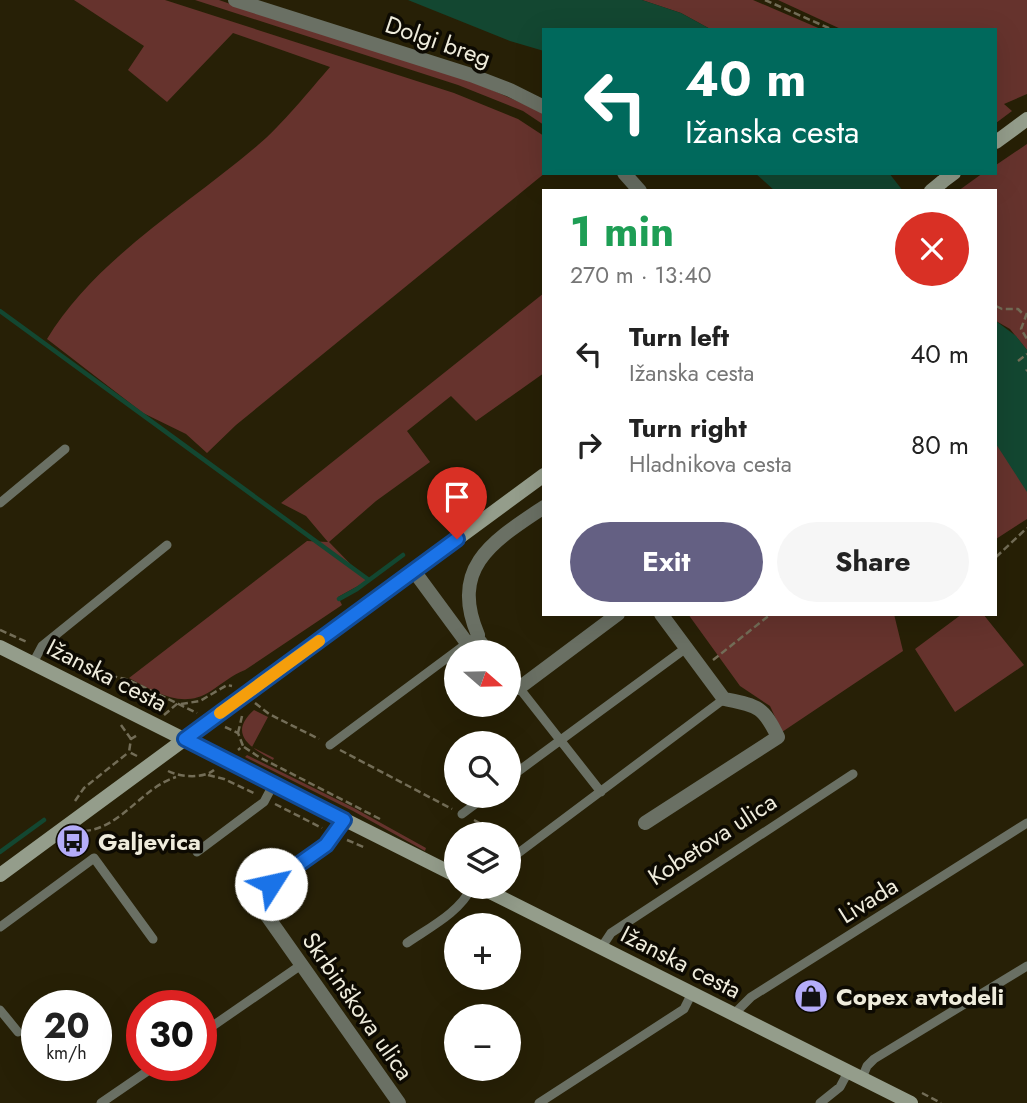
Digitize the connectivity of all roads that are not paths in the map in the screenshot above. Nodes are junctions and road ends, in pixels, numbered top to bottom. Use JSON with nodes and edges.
{"nodes":[{"id":1,"x":235,"y":0,"type":"edge"},
{"id":2,"x":542,"y":106,"type":"edge"},
{"id":3,"x":1027,"y":119,"type":"edge"},
{"id":4,"x":997,"y":141,"type":"edge"},
{"id":5,"x":626,"y":175,"type":"edge"},
{"id":6,"x":638,"y":189,"type":"edge"},
{"id":7,"x":65,"y":449,"type":"dead end"},
{"id":8,"x":542,"y":476,"type":"edge"},
{"id":9,"x":0,"y":503,"type":"edge"},
{"id":10,"x":542,"y":508,"type":"edge"},
{"id":11,"x":167,"y":545,"type":"dead end"},
{"id":12,"x":414,"y":571,"type":"junction"},
{"id":13,"x":615,"y":616,"type":"edge"},
{"id":14,"x":662,"y":616,"type":"edge"},
{"id":15,"x":473,"y":639,"type":"junction"},
{"id":16,"x":0,"y":647,"type":"edge"},
{"id":17,"x":686,"y":648,"type":"junction"},
{"id":18,"x":33,"y":663,"type":"junction"},
{"id":19,"x":522,"y":686,"type":"edge"},
{"id":20,"x":522,"y":692,"type":"edge"},
{"id":21,"x":724,"y":699,"type":"junction"},
{"id":22,"x":185,"y":739,"type":"junction"},
{"id":23,"x":560,"y":740,"type":"junction"},
{"id":24,"x":330,"y":745,"type":"road end"},
{"id":25,"x":521,"y":769,"type":"edge"},
{"id":26,"x":853,"y":774,"type":"dead end"},
{"id":27,"x":274,"y":783,"type":"junction"},
{"id":28,"x":601,"y":792,"type":"junction"},
{"id":29,"x":470,"y":808,"type":"edge"},
{"id":30,"x":462,"y":814,"type":"road end"},
{"id":31,"x":344,"y":820,"type":"junction"},
{"id":32,"x":645,"y":823,"type":"dead end"},
{"id":33,"x":1027,"y":823,"type":"edge"},
{"id":34,"x":521,"y":851,"type":"edge"},
{"id":35,"x":197,"y":852,"type":"dead end"},
{"id":36,"x":444,"y":870,"type":"edge"},
{"id":37,"x":0,"y":875,"type":"edge"},
{"id":38,"x":465,"y":899,"type":"edge"},
{"id":39,"x":504,"y":899,"type":"edge"},
{"id":40,"x":0,"y":927,"type":"edge"},
{"id":41,"x":153,"y":939,"type":"dead end"},
{"id":42,"x":407,"y":943,"type":"dead end"},
{"id":43,"x":601,"y":948,"type":"junction"},
{"id":44,"x":302,"y":965,"type":"junction"},
{"id":45,"x":1027,"y":966,"type":"edge"},
{"id":46,"x":692,"y":993,"type":"junction"},
{"id":47,"x":0,"y":1010,"type":"edge"},
{"id":48,"x":734,"y":1014,"type":"junction"},
{"id":49,"x":217,"y":1023,"type":"edge"},
{"id":50,"x":19,"y":1032,"type":"dead end"},
{"id":51,"x":855,"y":1075,"type":"junction"},
{"id":52,"x":133,"y":1081,"type":"edge"},
{"id":53,"x":101,"y":1103,"type":"edge"},
{"id":54,"x":399,"y":1103,"type":"edge"},
{"id":55,"x":539,"y":1103,"type":"edge"},
{"id":56,"x":820,"y":1103,"type":"edge"},
{"id":57,"x":911,"y":1103,"type":"edge"}],
"edges":[{"from":1,"to":2,"type":"street","name":"Dolgi breg"},
{"from":3,"to":4,"type":"main road"},
{"from":5,"to":6,"type":"street"},
{"from":7,"to":9,"type":"lane"},
{"from":8,"to":12,"type":"main road"},
{"from":10,"to":15,"type":"street"},
{"from":11,"to":18,"type":"lane"},
{"from":12,"to":15,"type":"street"},
{"from":12,"to":22,"type":"main road"},
{"from":13,"to":19,"type":"street"},
{"from":14,"to":17,"type":"street"},
{"from":15,"to":24,"type":"lane"},
{"from":16,"to":18,"type":"main road","name":"Ižanska cesta"},
{"from":17,"to":21,"type":"street"},
{"from":17,"to":23,"type":"lane"},
{"from":18,"to":22,"type":"main road","name":"Ižanska cesta"},
{"from":20,"to":23,"type":"lane"},
{"from":21,"to":28,"type":"lane"},
{"from":21,"to":32,"type":"street","name":"Kobetova ulica"},
{"from":22,"to":27,"type":"main road","name":"Ižanska cesta"},
{"from":22,"to":37,"type":"main road"},
{"from":23,"to":25,"type":"lane"},
{"from":23,"to":28,"type":"lane"},
{"from":26,"to":43,"type":"lane","name":"Kobetova ulica"},
{"from":27,"to":31,"type":"main road","name":"Ižanska cesta"},
{"from":27,"to":35,"type":"lane"},
{"from":28,"to":34,"type":"lane"},
{"from":29,"to":30,"type":"lane"},
{"from":31,"to":36,"type":"main road","name":"Ižanska cesta"},
{"from":31,"to":44,"type":"street","name":"Skrbinškova ulica"},
{"from":33,"to":48,"type":"lane","name":"Livada"},
{"from":38,"to":42,"type":"lane"},
{"from":39,"to":43,"type":"main road","name":"Ižanska cesta"},
{"from":40,"to":41,"type":"lane"},
{"from":43,"to":46,"type":"main road","name":"Ižanska cesta"},
{"from":44,"to":49,"type":"lane"},
{"from":44,"to":54,"type":"street","name":"Skrbinškova ulica"},
{"from":45,"to":51,"type":"lane"},
{"from":46,"to":48,"type":"main road","name":"Ižanska cesta"},
{"from":46,"to":55,"type":"lane"},
{"from":47,"to":50,"type":"lane"},
{"from":48,"to":51,"type":"main road","name":"Ižanska cesta"},
{"from":51,"to":56,"type":"lane"},
{"from":51,"to":57,"type":"main road","name":"Ižanska cesta"},
{"from":52,"to":53,"type":"lane"}]}
